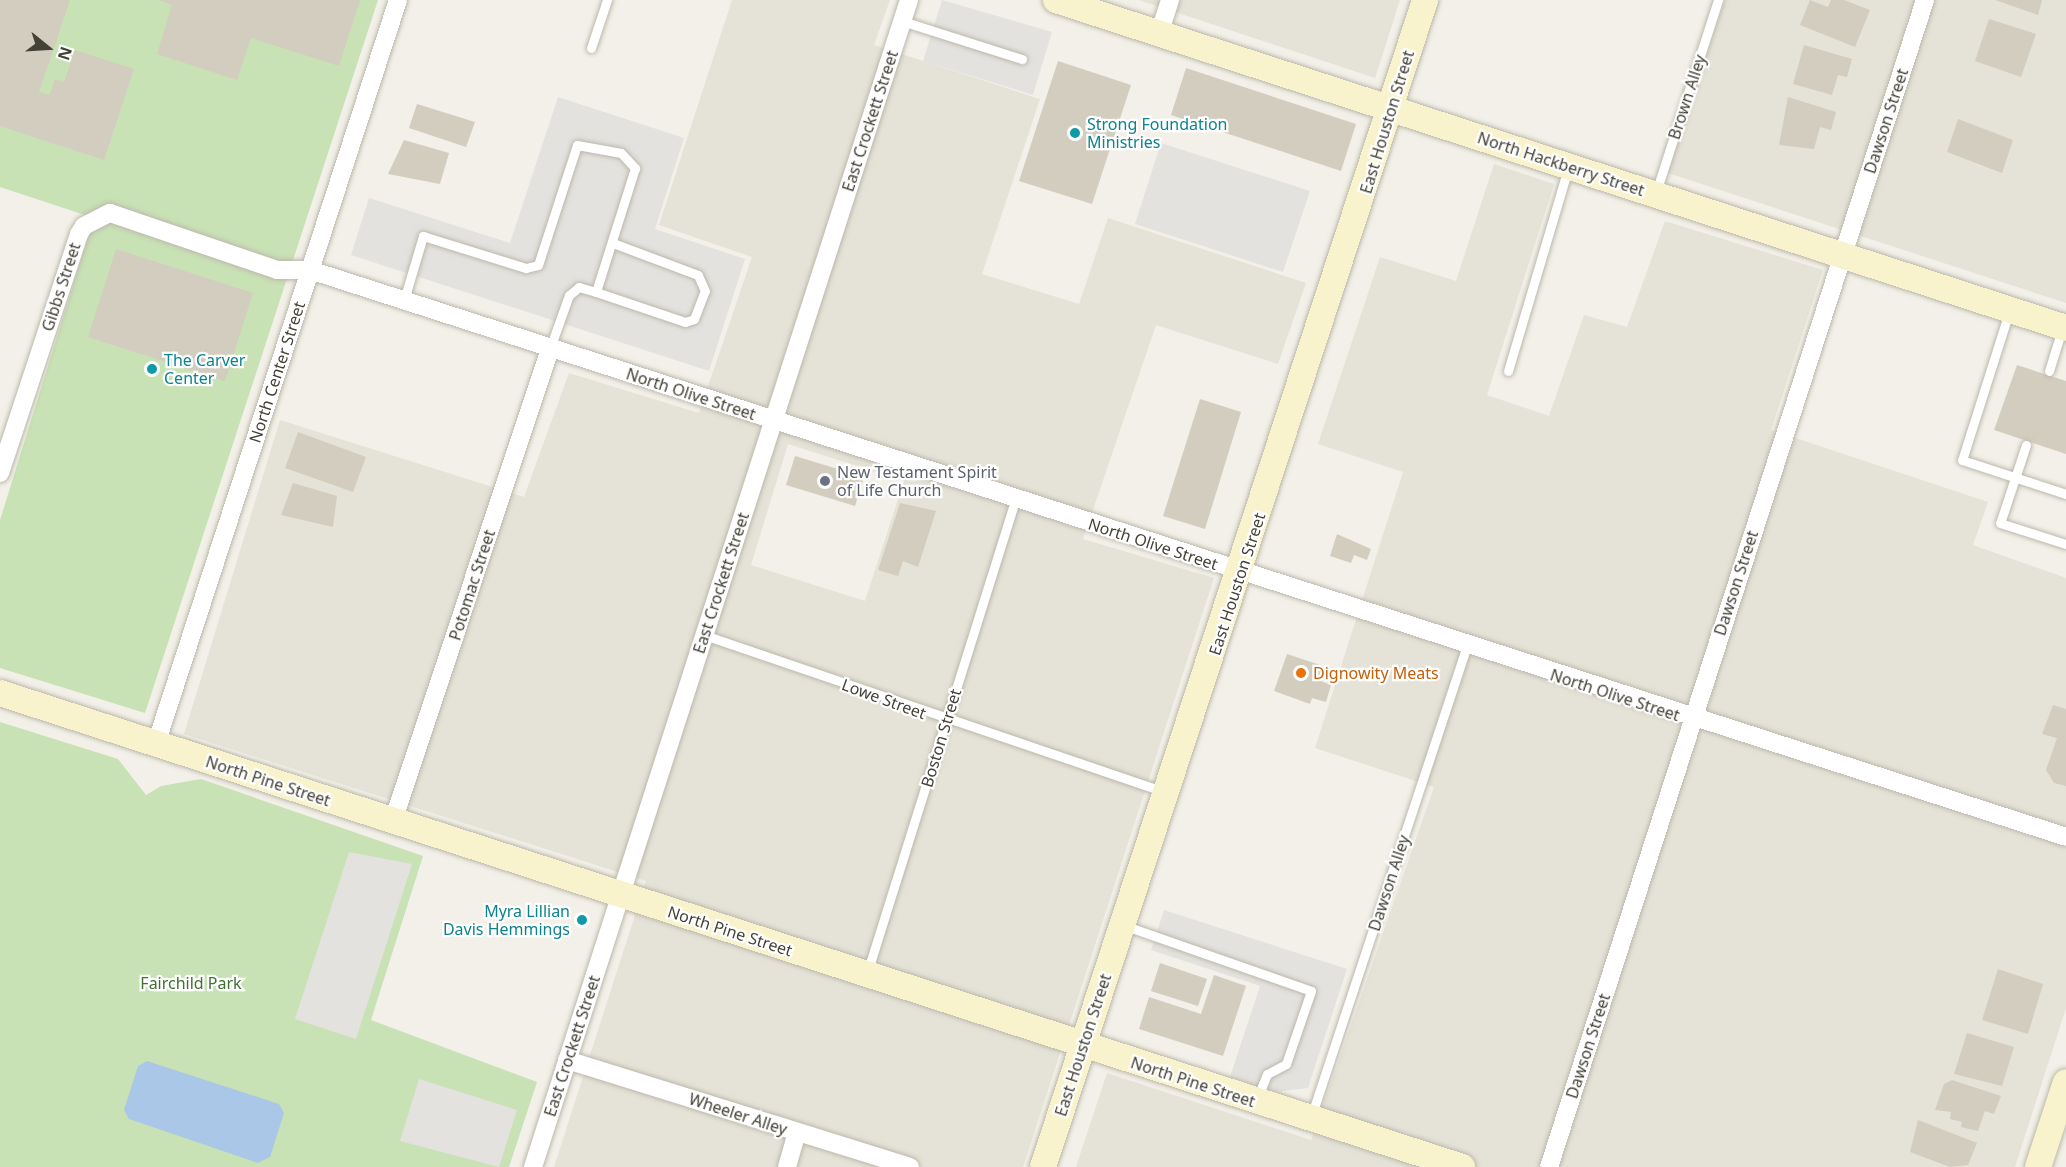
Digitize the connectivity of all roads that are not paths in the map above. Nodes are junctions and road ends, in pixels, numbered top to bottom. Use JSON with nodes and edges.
{"nodes":[{"id":1,"x":398,"y":0,"type":"edge"},
{"id":2,"x":607,"y":0,"type":"edge"},
{"id":3,"x":909,"y":0,"type":"edge"},
{"id":4,"x":1056,"y":0,"type":"edge"},
{"id":5,"x":1170,"y":0,"type":"edge"},
{"id":6,"x":1425,"y":0,"type":"edge"},
{"id":7,"x":1718,"y":0,"type":"edge"},
{"id":8,"x":1925,"y":0,"type":"edge"},
{"id":9,"x":902,"y":21,"type":"junction"},
{"id":10,"x":1159,"y":34,"type":"junction"},
{"id":11,"x":591,"y":48,"type":"dead end"},
{"id":12,"x":1022,"y":59,"type":"dead end"},
{"id":13,"x":1390,"y":109,"type":"junction"},
{"id":14,"x":1569,"y":167,"type":"junction"},
{"id":15,"x":1655,"y":195,"type":"junction"},
{"id":16,"x":613,"y":243,"type":"junction"},
{"id":17,"x":1843,"y":256,"type":"junction"},
{"id":18,"x":310,"y":270,"type":"junction"},
{"id":19,"x":596,"y":292,"type":"junction"},
{"id":20,"x":404,"y":300,"type":"junction"},
{"id":21,"x":2010,"y":309,"type":"junction"},
{"id":22,"x":2065,"y":324,"type":"edge"},
{"id":23,"x":550,"y":348,"type":"junction"},
{"id":24,"x":1508,"y":371,"type":"dead end"},
{"id":25,"x":2049,"y":371,"type":"dead end"},
{"id":26,"x":773,"y":421,"type":"junction"},
{"id":27,"x":2026,"y":445,"type":"dead end"},
{"id":28,"x":0,"y":473,"type":"edge"},
{"id":29,"x":2015,"y":478,"type":"junction"},
{"id":30,"x":2066,"y":494,"type":"edge"},
{"id":31,"x":1016,"y":500,"type":"junction"},
{"id":32,"x":2066,"y":544,"type":"edge"},
{"id":33,"x":1240,"y":573,"type":"junction"},
{"id":34,"x":704,"y":635,"type":"junction"},
{"id":35,"x":1467,"y":646,"type":"junction"},
{"id":36,"x":0,"y":693,"type":"edge"},
{"id":37,"x":1692,"y":720,"type":"junction"},
{"id":38,"x":946,"y":721,"type":"junction"},
{"id":39,"x":156,"y":744,"type":"junction"},
{"id":40,"x":1168,"y":793,"type":"junction"},
{"id":41,"x":393,"y":821,"type":"junction"},
{"id":42,"x":2066,"y":837,"type":"edge"},
{"id":43,"x":621,"y":895,"type":"junction"},
{"id":44,"x":1123,"y":925,"type":"junction"},
{"id":45,"x":866,"y":975,"type":"junction"},
{"id":46,"x":1082,"y":1046,"type":"junction"},
{"id":47,"x":567,"y":1060,"type":"junction"},
{"id":48,"x":2066,"y":1082,"type":"edge"},
{"id":49,"x":1256,"y":1102,"type":"junction"},
{"id":50,"x":1310,"y":1120,"type":"junction"},
{"id":51,"x":797,"y":1133,"type":"junction"},
{"id":52,"x":533,"y":1167,"type":"edge"},
{"id":53,"x":787,"y":1167,"type":"edge"},
{"id":54,"x":910,"y":1167,"type":"edge"},
{"id":55,"x":1042,"y":1167,"type":"edge"},
{"id":56,"x":1462,"y":1167,"type":"edge"},
{"id":57,"x":1550,"y":1167,"type":"edge"},
{"id":58,"x":2038,"y":1167,"type":"edge"}],
"edges":[{"from":1,"to":18,"type":"street","name":"North Center Street"},
{"from":2,"to":11,"type":"lane"},
{"from":3,"to":9,"type":"street","name":"East Crockett Street"},
{"from":4,"to":10,"type":"main road","name":"North Hackberry Street"},
{"from":5,"to":10,"type":"street"},
{"from":6,"to":13,"type":"main road","name":"East Houston Street"},
{"from":7,"to":15,"type":"lane","name":"Brown Alley"},
{"from":8,"to":17,"type":"street","name":"Dawson Street"},
{"from":9,"to":12,"type":"lane"},
{"from":9,"to":26,"type":"street","name":"East Crockett Street"},
{"from":10,"to":13,"type":"main road","name":"North Hackberry Street"},
{"from":13,"to":14,"type":"main road","name":"North Hackberry Street"},
{"from":13,"to":33,"type":"main road","name":"East Houston Street"},
{"from":14,"to":15,"type":"main road","name":"North Hackberry Street"},
{"from":14,"to":24,"type":"lane"},
{"from":15,"to":17,"type":"main road","name":"North Hackberry Street"},
{"from":16,"to":19,"type":"lane"},
{"from":16,"to":19,"type":"lane"},
{"from":16,"to":20,"type":"lane"},
{"from":17,"to":21,"type":"main road","name":"North Hackberry Street"},
{"from":17,"to":37,"type":"street","name":"Dawson Street"},
{"from":18,"to":20,"type":"street","name":"North Olive Street"},
{"from":18,"to":28,"type":"street","name":"Gibbs Street"},
{"from":18,"to":39,"type":"street","name":"North Center Street"},
{"from":19,"to":23,"type":"lane"},
{"from":20,"to":23,"type":"street","name":"North Olive Street"},
{"from":21,"to":22,"type":"main road","name":"North Hackberry Street"},
{"from":21,"to":29,"type":"lane"},
{"from":22,"to":25,"type":"lane"},
{"from":23,"to":26,"type":"street","name":"North Olive Street"},
{"from":23,"to":41,"type":"street","name":"Potomac Street"},
{"from":26,"to":31,"type":"street","name":"North Olive Street"},
{"from":26,"to":34,"type":"street","name":"East Crockett Street"},
{"from":27,"to":29,"type":"lane"},
{"from":29,"to":30,"type":"lane"},
{"from":29,"to":32,"type":"lane"},
{"from":31,"to":33,"type":"street","name":"North Olive Street"},
{"from":31,"to":38,"type":"lane","name":"Boston Street"},
{"from":33,"to":35,"type":"street","name":"North Olive Street"},
{"from":33,"to":40,"type":"main road","name":"East Houston Street"},
{"from":34,"to":38,"type":"lane","name":"Lowe Street"},
{"from":34,"to":43,"type":"street","name":"East Crockett Street"},
{"from":35,"to":37,"type":"street","name":"North Olive Street"},
{"from":35,"to":50,"type":"lane","name":"Dawson Alley"},
{"from":36,"to":39,"type":"main road","name":"North Pine Street"},
{"from":37,"to":42,"type":"street","name":"North Olive Street"},
{"from":37,"to":57,"type":"street","name":"Dawson Street"},
{"from":38,"to":40,"type":"lane","name":"Lowe Street"},
{"from":38,"to":45,"type":"lane","name":"Boston Street"},
{"from":39,"to":41,"type":"main road","name":"North Pine Street"},
{"from":40,"to":44,"type":"main road","name":"East Houston Street"},
{"from":41,"to":43,"type":"main road","name":"North Pine Street"},
{"from":43,"to":45,"type":"main road","name":"North Pine Street"},
{"from":43,"to":47,"type":"street","name":"East Crockett Street"},
{"from":44,"to":46,"type":"main road","name":"East Houston Street"},
{"from":44,"to":49,"type":"lane"},
{"from":45,"to":46,"type":"main road","name":"North Pine Street"},
{"from":46,"to":49,"type":"main road","name":"North Pine Street"},
{"from":46,"to":55,"type":"main road","name":"East Houston Street"},
{"from":47,"to":51,"type":"street","name":"Wheeler Alley"},
{"from":47,"to":52,"type":"street","name":"East Crockett Street"},
{"from":48,"to":58,"type":"main road"},
{"from":49,"to":50,"type":"main road","name":"North Pine Street"},
{"from":50,"to":56,"type":"main road","name":"North Pine Street"},
{"from":51,"to":53,"type":"street"},
{"from":51,"to":54,"type":"street","name":"Wheeler Alley"}]}
